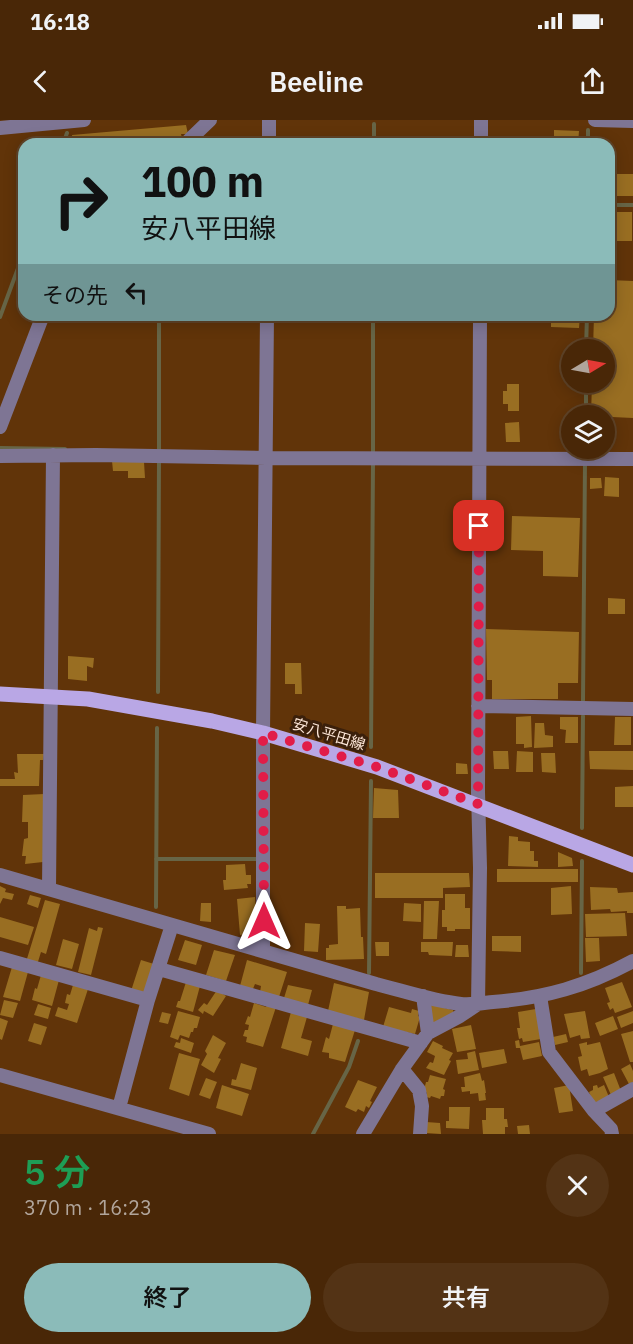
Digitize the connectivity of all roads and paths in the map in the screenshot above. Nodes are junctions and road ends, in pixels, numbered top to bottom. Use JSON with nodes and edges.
{"nodes":[{"id":1,"x":84,"y":120,"type":"edge"},
{"id":2,"x":210,"y":120,"type":"edge"},
{"id":3,"x":269,"y":120,"type":"edge"},
{"id":4,"x":481,"y":120,"type":"edge"},
{"id":5,"x":595,"y":120,"type":"edge"},
{"id":6,"x":633,"y":121,"type":"edge"},
{"id":7,"x":0,"y":128,"type":"edge"},
{"id":8,"x":191,"y":138,"type":"edge"},
{"id":9,"x":268,"y":138,"type":"edge"},
{"id":10,"x":481,"y":138,"type":"edge"},
{"id":11,"x":41,"y":321,"type":"edge"},
{"id":12,"x":267,"y":321,"type":"edge"},
{"id":13,"x":480,"y":321,"type":"edge"},
{"id":14,"x":0,"y":427,"type":"edge"},
{"id":15,"x":53,"y":454,"type":"junction"},
{"id":16,"x":0,"y":456,"type":"edge"},
{"id":17,"x":266,"y":458,"type":"junction"},
{"id":18,"x":479,"y":458,"type":"junction"},
{"id":19,"x":633,"y":459,"type":"edge"},
{"id":20,"x":0,"y":694,"type":"edge"},
{"id":21,"x":51,"y":696,"type":"junction"},
{"id":22,"x":478,"y":706,"type":"junction"},
{"id":23,"x":633,"y":710,"type":"edge"},
{"id":24,"x":263,"y":733,"type":"junction"},
{"id":25,"x":478,"y":804,"type":"junction"},
{"id":26,"x":633,"y":865,"type":"edge"},
{"id":27,"x":0,"y":875,"type":"edge"},
{"id":28,"x":49,"y":889,"type":"junction"},
{"id":29,"x":172,"y":925,"type":"junction"},
{"id":30,"x":263,"y":951,"type":"junction"},
{"id":31,"x":0,"y":958,"type":"edge"},
{"id":32,"x":633,"y":961,"type":"edge"},
{"id":33,"x":159,"y":969,"type":"junction"},
{"id":34,"x":423,"y":996,"type":"junction"},
{"id":35,"x":540,"y":996,"type":"junction"},
{"id":36,"x":148,"y":1000,"type":"junction"},
{"id":37,"x":478,"y":1004,"type":"junction"},
{"id":38,"x":424,"y":1038,"type":"junction"},
{"id":39,"x":402,"y":1069,"type":"junction"},
{"id":40,"x":0,"y":1075,"type":"edge"},
{"id":41,"x":633,"y":1089,"type":"edge"},
{"id":42,"x":119,"y":1108,"type":"junction"},
{"id":43,"x":594,"y":1111,"type":"junction"},
{"id":44,"x":209,"y":1134,"type":"edge"},
{"id":45,"x":363,"y":1134,"type":"edge"},
{"id":46,"x":420,"y":1134,"type":"edge"},
{"id":47,"x":612,"y":1134,"type":"edge"}],
"edges":[{"from":1,"to":7,"type":"street"},
{"from":2,"to":8,"type":"street"},
{"from":3,"to":9,"type":"street"},
{"from":4,"to":10,"type":"street"},
{"from":5,"to":6,"type":"street"},
{"from":11,"to":14,"type":"street"},
{"from":12,"to":17,"type":"street"},
{"from":13,"to":18,"type":"street"},
{"from":15,"to":16,"type":"street"},
{"from":15,"to":17,"type":"street"},
{"from":15,"to":21,"type":"street"},
{"from":17,"to":18,"type":"street"},
{"from":17,"to":24,"type":"street"},
{"from":18,"to":19,"type":"street"},
{"from":18,"to":22,"type":"street"},
{"from":20,"to":21,"type":"main road","name":"安八平田線"},
{"from":21,"to":24,"type":"main road","name":"安八平田線"},
{"from":21,"to":28,"type":"street"},
{"from":22,"to":23,"type":"street"},
{"from":22,"to":25,"type":"street"},
{"from":24,"to":25,"type":"main road","name":"安八平田線"},
{"from":24,"to":30,"type":"street"},
{"from":25,"to":26,"type":"main road","name":"安八平田線"},
{"from":25,"to":37,"type":"street"},
{"from":27,"to":28,"type":"street"},
{"from":28,"to":29,"type":"street"},
{"from":29,"to":30,"type":"street"},
{"from":29,"to":33,"type":"street"},
{"from":30,"to":34,"type":"street"},
{"from":31,"to":36,"type":"street"},
{"from":32,"to":35,"type":"street"},
{"from":33,"to":36,"type":"street"},
{"from":33,"to":38,"type":"street"},
{"from":34,"to":37,"type":"street"},
{"from":34,"to":38,"type":"street"},
{"from":35,"to":37,"type":"street"},
{"from":35,"to":43,"type":"street"},
{"from":36,"to":42,"type":"street"},
{"from":37,"to":38,"type":"street"},
{"from":38,"to":39,"type":"street"},
{"from":39,"to":45,"type":"street"},
{"from":39,"to":46,"type":"street"},
{"from":40,"to":42,"type":"street"},
{"from":41,"to":43,"type":"street"},
{"from":42,"to":44,"type":"street"},
{"from":43,"to":47,"type":"street"}]}
